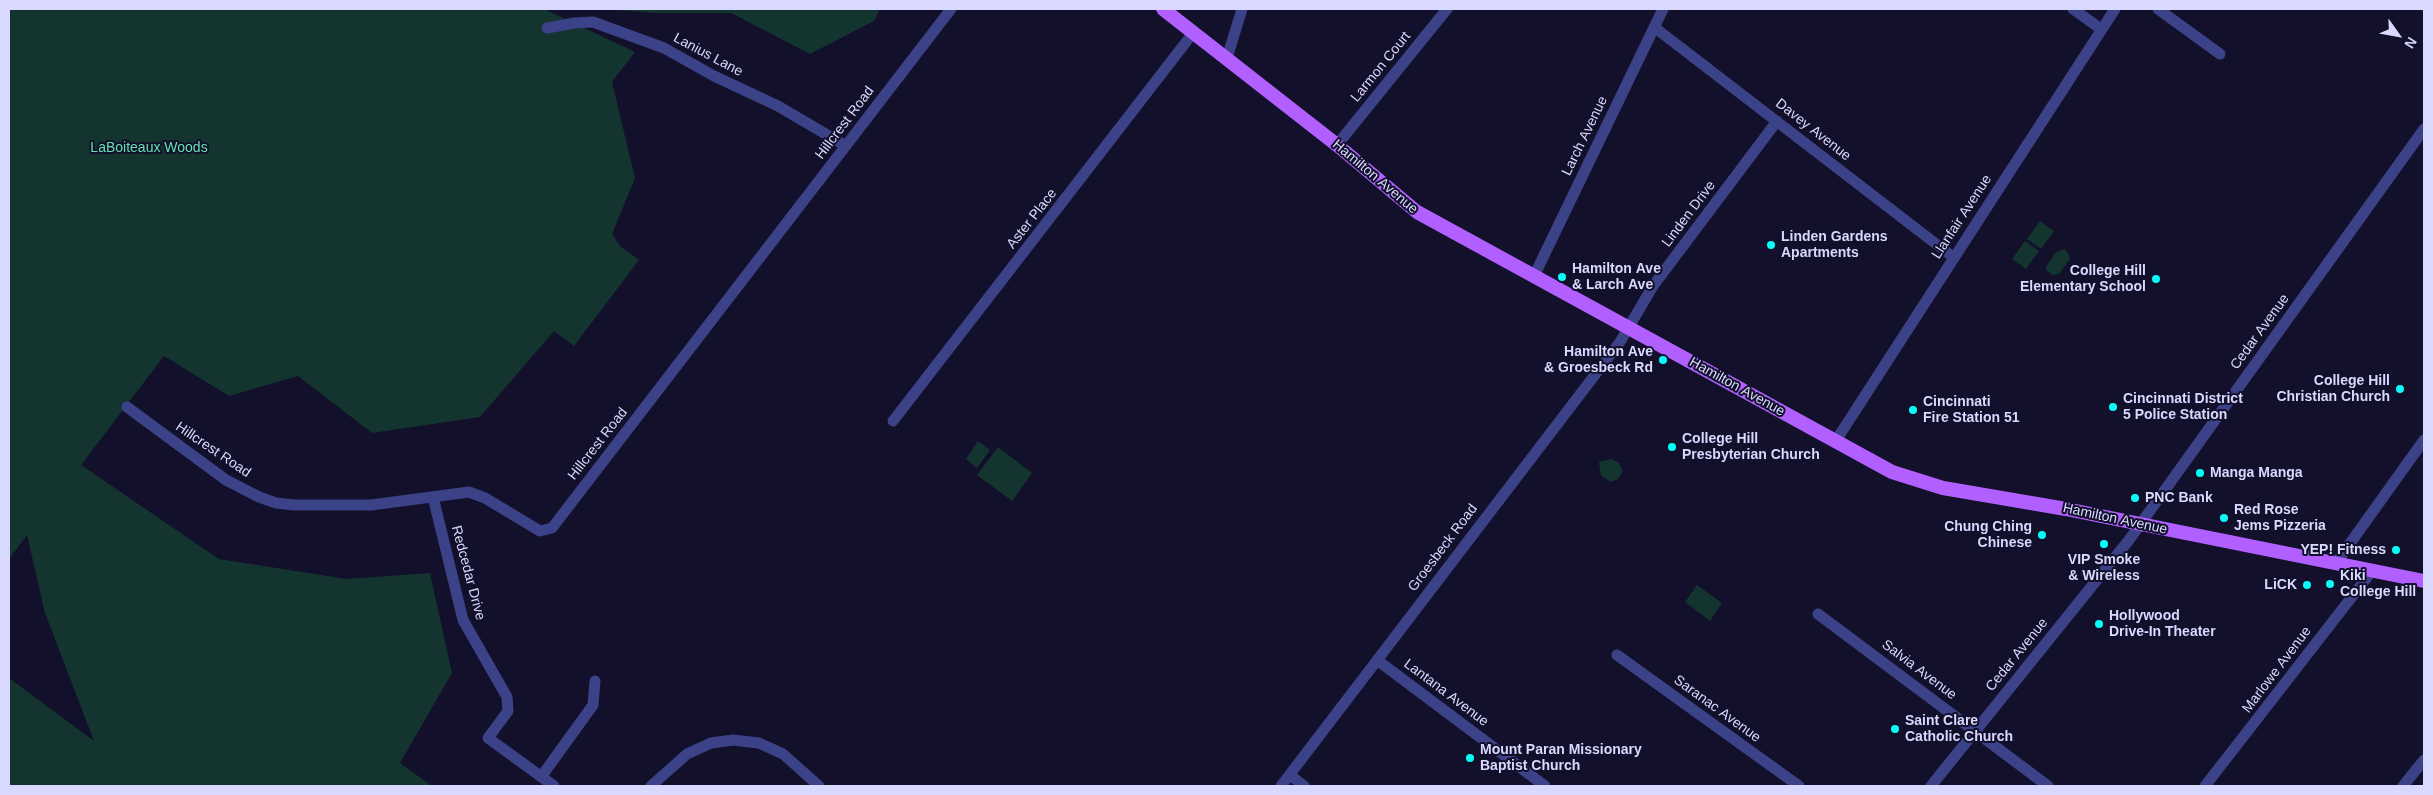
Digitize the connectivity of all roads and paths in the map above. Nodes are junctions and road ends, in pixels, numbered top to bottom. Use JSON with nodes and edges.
{"nodes":[{"id":1,"x":951,"y":9,"type":"edge"},
{"id":2,"x":1163,"y":9,"type":"edge"},
{"id":3,"x":1242,"y":9,"type":"edge"},
{"id":4,"x":1447,"y":9,"type":"edge"},
{"id":5,"x":1663,"y":9,"type":"edge"},
{"id":6,"x":2073,"y":9,"type":"edge"},
{"id":7,"x":2115,"y":9,"type":"edge"},
{"id":8,"x":2158,"y":9,"type":"edge"},
{"id":9,"x":1654,"y":27,"type":"junction"},
{"id":10,"x":547,"y":28,"type":"dead end"},
{"id":11,"x":2101,"y":29,"type":"junction"},
{"id":12,"x":1194,"y":33,"type":"junction"},
{"id":13,"x":2220,"y":54,"type":"dead end"},
{"id":14,"x":1227,"y":58,"type":"junction"},
{"id":15,"x":1777,"y":121,"type":"junction"},
{"id":16,"x":2423,"y":134,"type":"edge"},
{"id":17,"x":1337,"y":145,"type":"junction"},
{"id":18,"x":846,"y":146,"type":"junction"},
{"id":19,"x":1953,"y":258,"type":"junction"},
{"id":20,"x":1534,"y":276,"type":"junction"},
{"id":21,"x":1628,"y":327,"type":"junction"},
{"id":22,"x":127,"y":407,"type":"dead end"},
{"id":23,"x":893,"y":421,"type":"dead end"},
{"id":24,"x":2424,"y":440,"type":"edge"},
{"id":25,"x":1836,"y":442,"type":"junction"},
{"id":26,"x":432,"y":498,"type":"junction"},
{"id":27,"x":2140,"y":525,"type":"junction"},
{"id":28,"x":2336,"y":563,"type":"junction"},
{"id":29,"x":2372,"y":571,"type":"junction"},
{"id":30,"x":2424,"y":582,"type":"edge"},
{"id":31,"x":1818,"y":614,"type":"dead end"},
{"id":32,"x":1617,"y":655,"type":"dead end"},
{"id":33,"x":1377,"y":660,"type":"junction"},
{"id":34,"x":595,"y":681,"type":"dead end"},
{"id":35,"x":1975,"y":731,"type":"junction"},
{"id":36,"x":2424,"y":760,"type":"edge"},
{"id":37,"x":1290,"y":775,"type":"junction"},
{"id":38,"x":541,"y":776,"type":"junction"},
{"id":39,"x":554,"y":786,"type":"edge"},
{"id":40,"x":651,"y":786,"type":"edge"},
{"id":41,"x":819,"y":786,"type":"edge"},
{"id":42,"x":1280,"y":786,"type":"edge"},
{"id":43,"x":1304,"y":786,"type":"edge"},
{"id":44,"x":1545,"y":786,"type":"edge"},
{"id":45,"x":1799,"y":786,"type":"edge"},
{"id":46,"x":1931,"y":786,"type":"edge"},
{"id":47,"x":2048,"y":786,"type":"edge"},
{"id":48,"x":2206,"y":786,"type":"edge"},
{"id":49,"x":2403,"y":786,"type":"edge"}],
"edges":[{"from":1,"to":18,"type":"street","name":"Hillcrest Road"},
{"from":2,"to":12,"type":"main road","name":"Hamilton Avenue"},
{"from":3,"to":14,"type":"street"},
{"from":4,"to":17,"type":"street","name":"Larmon Court"},
{"from":5,"to":9,"type":"street","name":"Larch Avenue"},
{"from":6,"to":11,"type":"street"},
{"from":7,"to":11,"type":"street","name":"Llanfair Avenue"},
{"from":8,"to":13,"type":"street"},
{"from":9,"to":15,"type":"street","name":"Davey Avenue"},
{"from":9,"to":20,"type":"street","name":"Larch Avenue"},
{"from":10,"to":18,"type":"street","name":"Lanius Lane"},
{"from":11,"to":19,"type":"street","name":"Llanfair Avenue"},
{"from":12,"to":14,"type":"main road","name":"Hamilton Avenue"},
{"from":12,"to":23,"type":"street","name":"Aster Place"},
{"from":14,"to":17,"type":"main road","name":"Hamilton Avenue"},
{"from":15,"to":19,"type":"street","name":"Davey Avenue"},
{"from":15,"to":21,"type":"street","name":"Linden Drive"},
{"from":16,"to":27,"type":"street","name":"Cedar Avenue"},
{"from":17,"to":20,"type":"main road","name":"Hamilton Avenue"},
{"from":18,"to":26,"type":"street","name":"Hillcrest Road"},
{"from":19,"to":25,"type":"street","name":"Llanfair Avenue"},
{"from":20,"to":21,"type":"main road","name":"Hamilton Avenue"},
{"from":21,"to":25,"type":"main road","name":"Hamilton Avenue"},
{"from":21,"to":33,"type":"street","name":"Groesbeck Road"},
{"from":22,"to":26,"type":"street","name":"Hillcrest Road"},
{"from":24,"to":28,"type":"street"},
{"from":25,"to":27,"type":"main road","name":"Hamilton Avenue"},
{"from":26,"to":38,"type":"street","name":"Redcedar Drive"},
{"from":27,"to":28,"type":"main road","name":"Hamilton Avenue"},
{"from":27,"to":35,"type":"street","name":"Cedar Avenue"},
{"from":28,"to":29,"type":"main road","name":"Hamilton Avenue"},
{"from":29,"to":30,"type":"main road","name":"Hamilton Avenue"},
{"from":29,"to":48,"type":"street","name":"Marlowe Avenue"},
{"from":31,"to":35,"type":"street","name":"Salvia Avenue"},
{"from":32,"to":45,"type":"street","name":"Saranac Avenue"},
{"from":33,"to":37,"type":"street","name":"Groesbeck Road"},
{"from":33,"to":44,"type":"street","name":"Lantana Avenue"},
{"from":34,"to":38,"type":"street"},
{"from":35,"to":46,"type":"street","name":"Cedar Avenue"},
{"from":35,"to":47,"type":"street","name":"Salvia Avenue"},
{"from":36,"to":49,"type":"street"},
{"from":37,"to":42,"type":"street","name":"Groesbeck Road"},
{"from":37,"to":43,"type":"street"},
{"from":38,"to":39,"type":"street","name":"Redcedar Drive"},
{"from":40,"to":41,"type":"street"}]}
